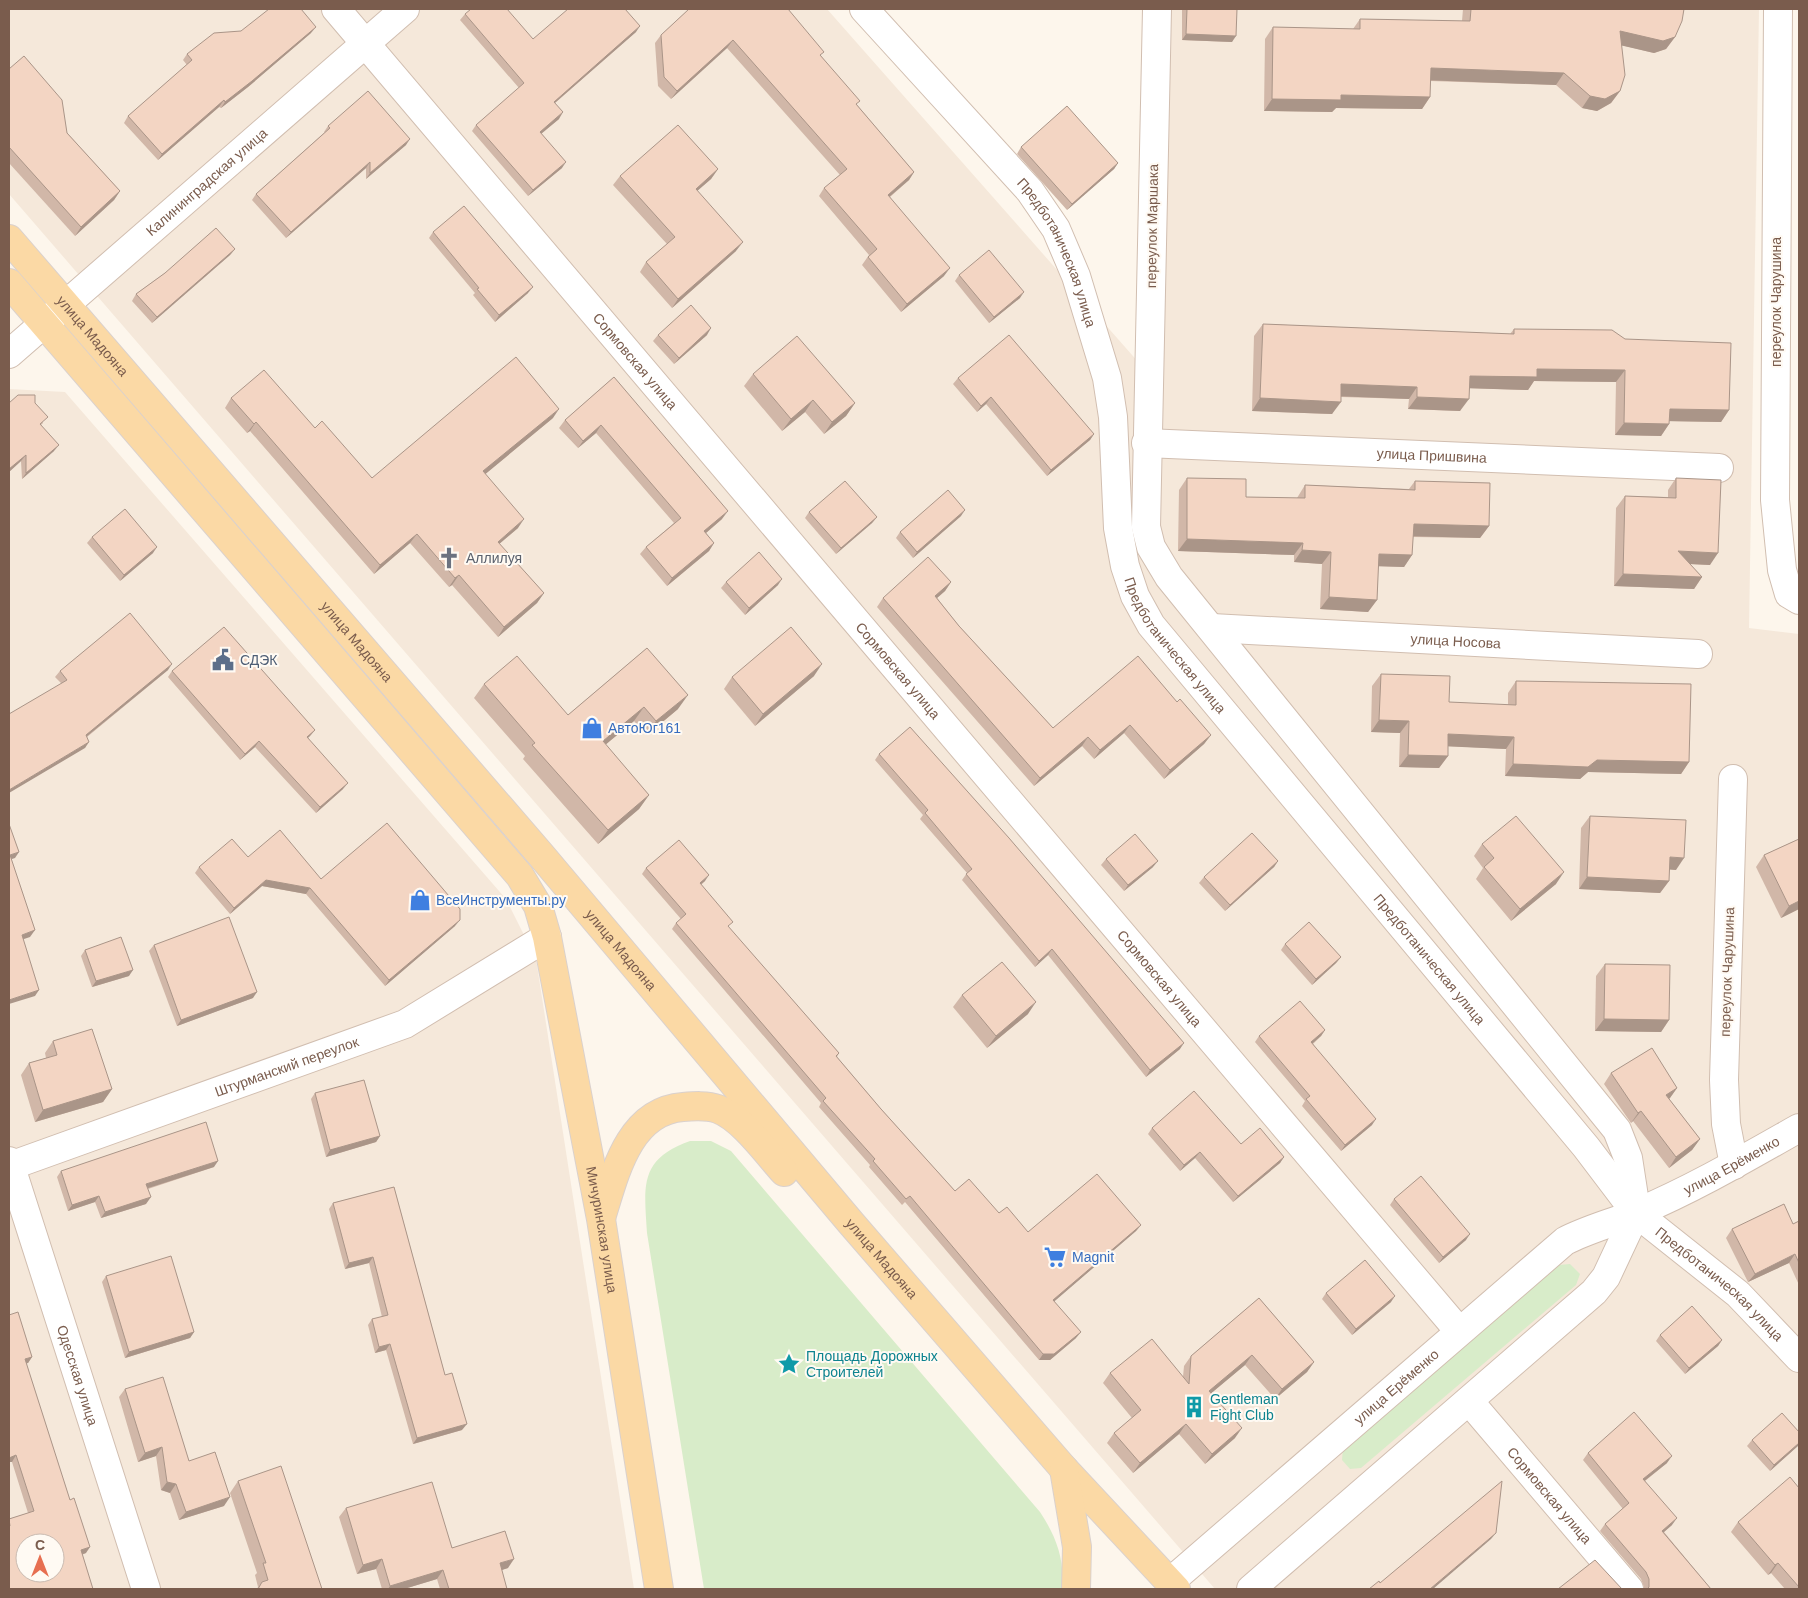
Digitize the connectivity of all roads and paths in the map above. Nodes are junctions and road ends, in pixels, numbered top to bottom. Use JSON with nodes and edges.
{"nodes":[{"id":1,"x":336,"y":9,"type":"edge"},
{"id":2,"x":405,"y":9,"type":"edge"},
{"id":3,"x":864,"y":9,"type":"edge"},
{"id":4,"x":1157,"y":9,"type":"edge"},
{"id":5,"x":1778,"y":9,"type":"edge"},
{"id":6,"x":366,"y":43,"type":"junction"},
{"id":7,"x":9,"y":239,"type":"edge"},
{"id":8,"x":9,"y":284,"type":"edge"},
{"id":9,"x":66,"y":304,"type":"junction"},
{"id":10,"x":45,"y":323,"type":"junction"},
{"id":11,"x":9,"y":354,"type":"edge"},
{"id":12,"x":1146,"y":443,"type":"junction"},
{"id":13,"x":1719,"y":468,"type":"dead end"},
{"id":14,"x":1794,"y":597,"type":"edge"},
{"id":15,"x":1212,"y":628,"type":"junction"},
{"id":16,"x":1698,"y":654,"type":"dead end"},
{"id":17,"x":1733,"y":779,"type":"dead end"},
{"id":18,"x":520,"y":876,"type":"joint"},
{"id":19,"x":547,"y":937,"type":"junction"},
{"id":20,"x":1799,"y":1128,"type":"edge"},
{"id":21,"x":10,"y":1164,"type":"edge"},
{"id":22,"x":1734,"y":1165,"type":"junction"},
{"id":23,"x":1636,"y":1213,"type":"junction"},
{"id":24,"x":601,"y":1220,"type":"junction"},
{"id":25,"x":851,"y":1223,"type":"junction"},
{"id":26,"x":1459,"y":1331,"type":"junction"},
{"id":27,"x":1799,"y":1358,"type":"edge"},
{"id":28,"x":1469,"y":1401,"type":"junction"},
{"id":29,"x":1064,"y":1469,"type":"junction"},
{"id":30,"x":1173,"y":1585,"type":"edge"},
{"id":31,"x":146,"y":1589,"type":"edge"},
{"id":32,"x":659,"y":1589,"type":"edge"},
{"id":33,"x":1076,"y":1589,"type":"edge"},
{"id":34,"x":1251,"y":1589,"type":"edge"},
{"id":35,"x":1628,"y":1589,"type":"edge"}],
"edges":[{"from":1,"to":6,"type":"street","name":"Сормовская улица"},
{"from":2,"to":6,"type":"street","name":"Калининградская улица"},
{"from":3,"to":23,"type":"street","name":"Предботаническая улица"},
{"from":4,"to":12,"type":"street","name":"переулок Маршака"},
{"from":5,"to":14,"type":"street","name":"переулок Чарушина"},
{"from":6,"to":9,"type":"street","name":"Калининградская улица"},
{"from":6,"to":26,"type":"street","name":"Сормовская улица"},
{"from":7,"to":9,"type":"main road","name":"улица Мадояна"},
{"from":8,"to":10,"type":"main road","name":"улица Мадояна"},
{"from":9,"to":10,"type":"street","name":"Калининградская улица"},
{"from":9,"to":25,"type":"main road","name":"улица Мадояна"},
{"from":10,"to":11,"type":"street","name":"Калининградская улица"},
{"from":10,"to":18,"type":"main road","name":"улица Мадояна"},
{"from":12,"to":13,"type":"street","name":"улица Пришвина"},
{"from":12,"to":15,"type":"street"},
{"from":15,"to":16,"type":"street","name":"улица Носова"},
{"from":15,"to":23,"type":"street"},
{"from":17,"to":22,"type":"street","name":"переулок Чарушина"},
{"from":18,"to":19,"type":"main road","name":"Мичуринская улица"},
{"from":19,"to":21,"type":"street","name":"Штурманский переулок"},
{"from":19,"to":24,"type":"main road","name":"Мичуринская улица"},
{"from":20,"to":22,"type":"street","name":"улица Ерёменко"},
{"from":21,"to":31,"type":"street","name":"Одесская улица"},
{"from":22,"to":23,"type":"street","name":"улица Ерёменко"},
{"from":23,"to":26,"type":"street","name":"улица Ерёменко"},
{"from":23,"to":27,"type":"street","name":"Предботаническая улица"},
{"from":23,"to":28,"type":"street"},
{"from":24,"to":25,"type":"main road"},
{"from":24,"to":32,"type":"main road","name":"Мичуринская улица"},
{"from":25,"to":29,"type":"main road","name":"улица Мадояна"},
{"from":26,"to":30,"type":"street","name":"улица Ерёменко"},
{"from":28,"to":34,"type":"street"},
{"from":28,"to":35,"type":"street","name":"Сормовская улица"},
{"from":29,"to":30,"type":"main road","name":"улица Мадояна"},
{"from":29,"to":33,"type":"main road"}]}
